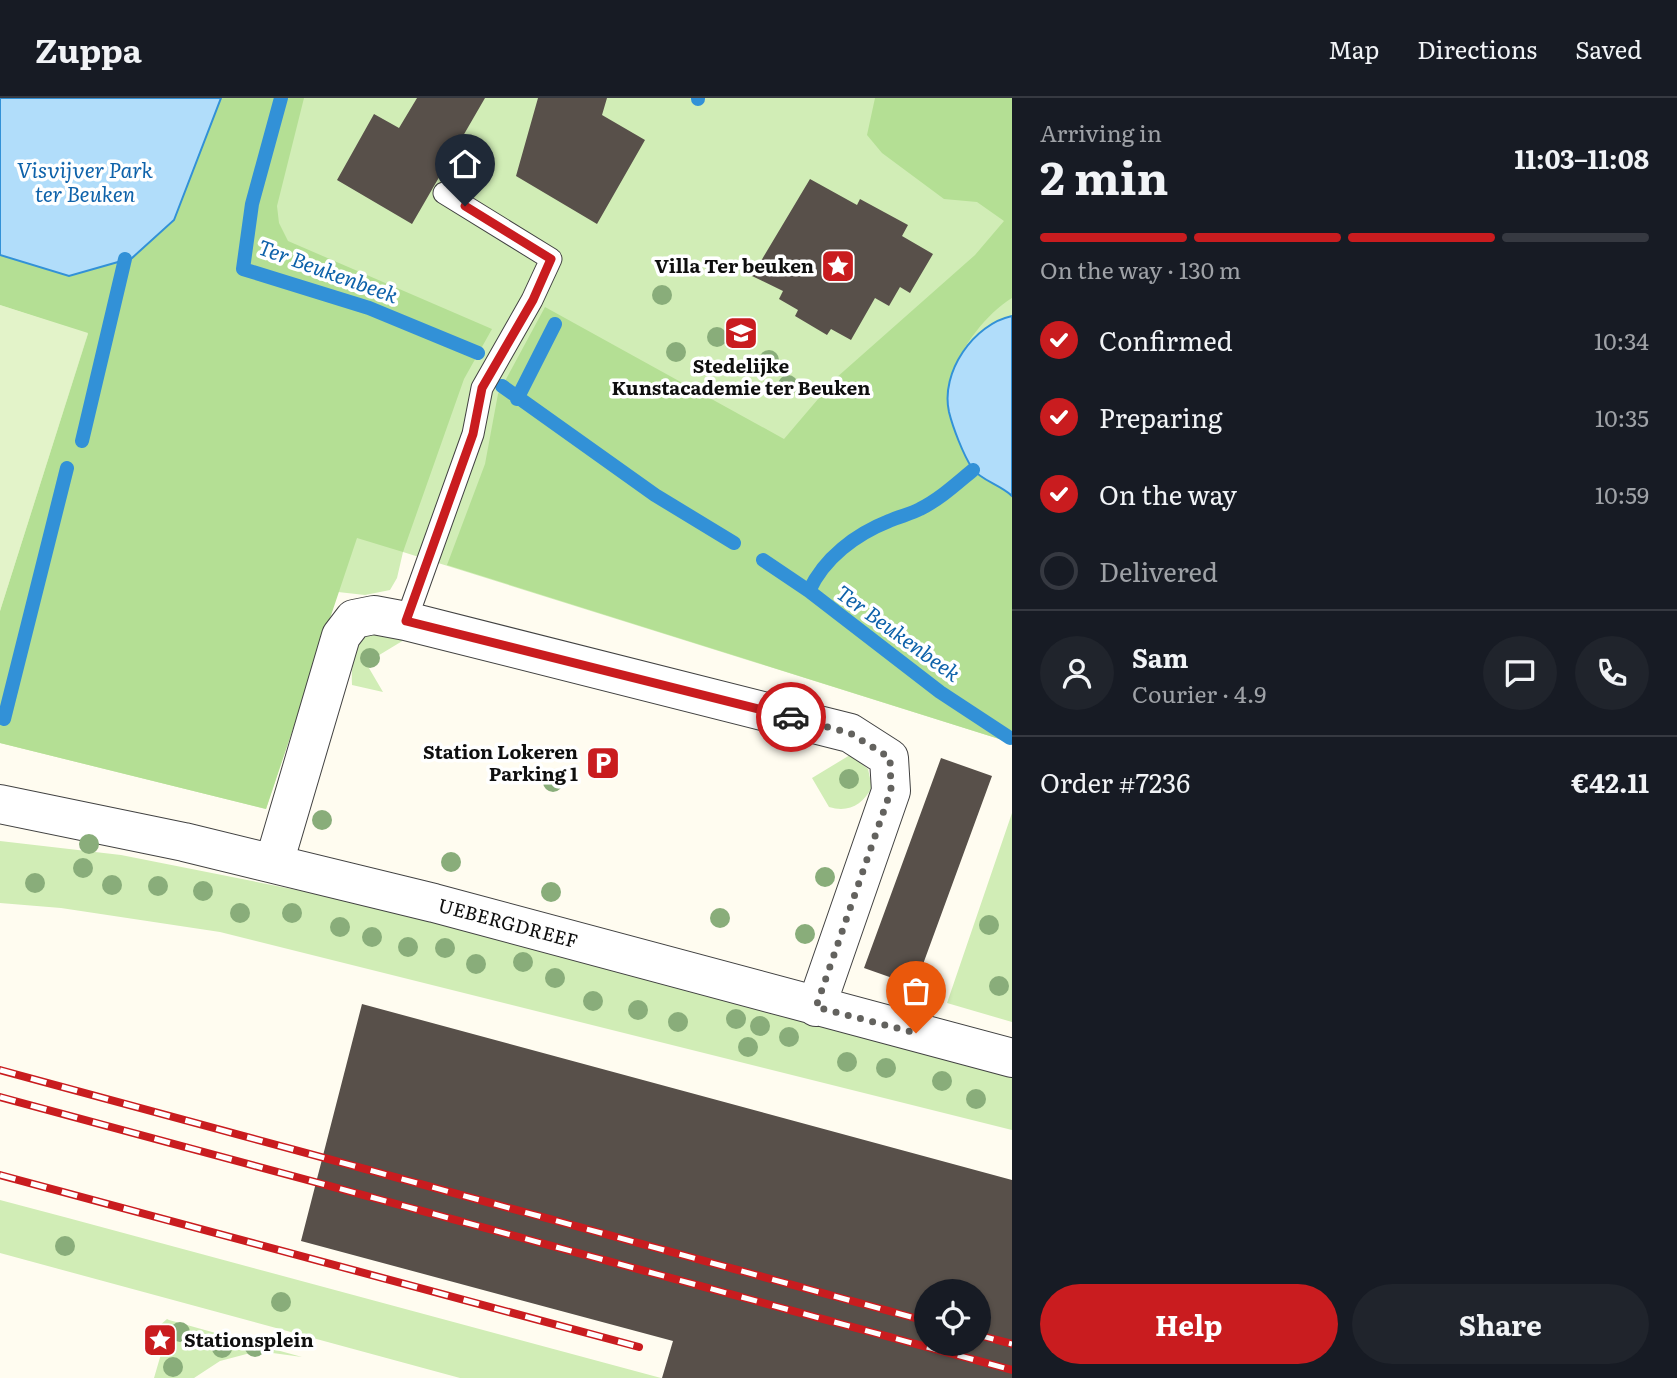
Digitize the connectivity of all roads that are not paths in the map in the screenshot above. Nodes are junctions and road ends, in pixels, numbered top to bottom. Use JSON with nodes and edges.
{"nodes":[{"id":1,"x":444,"y":193,"type":"dead end"},
{"id":2,"x":406,"y":621,"type":"junction"},
{"id":3,"x":0,"y":804,"type":"edge"},
{"id":4,"x":274,"y":863,"type":"junction"},
{"id":5,"x":816,"y":1007,"type":"junction"},
{"id":6,"x":1012,"y":1058,"type":"edge"}],
"edges":[{"from":1,"to":2,"type":"lane"},
{"from":2,"to":4,"type":"street"},
{"from":2,"to":5,"type":"street"},
{"from":3,"to":4,"type":"street","name":"UEBERGDREEF"},
{"from":4,"to":5,"type":"street","name":"UEBERGDREEF"},
{"from":5,"to":6,"type":"street","name":"UEBERGDREEF"}]}
